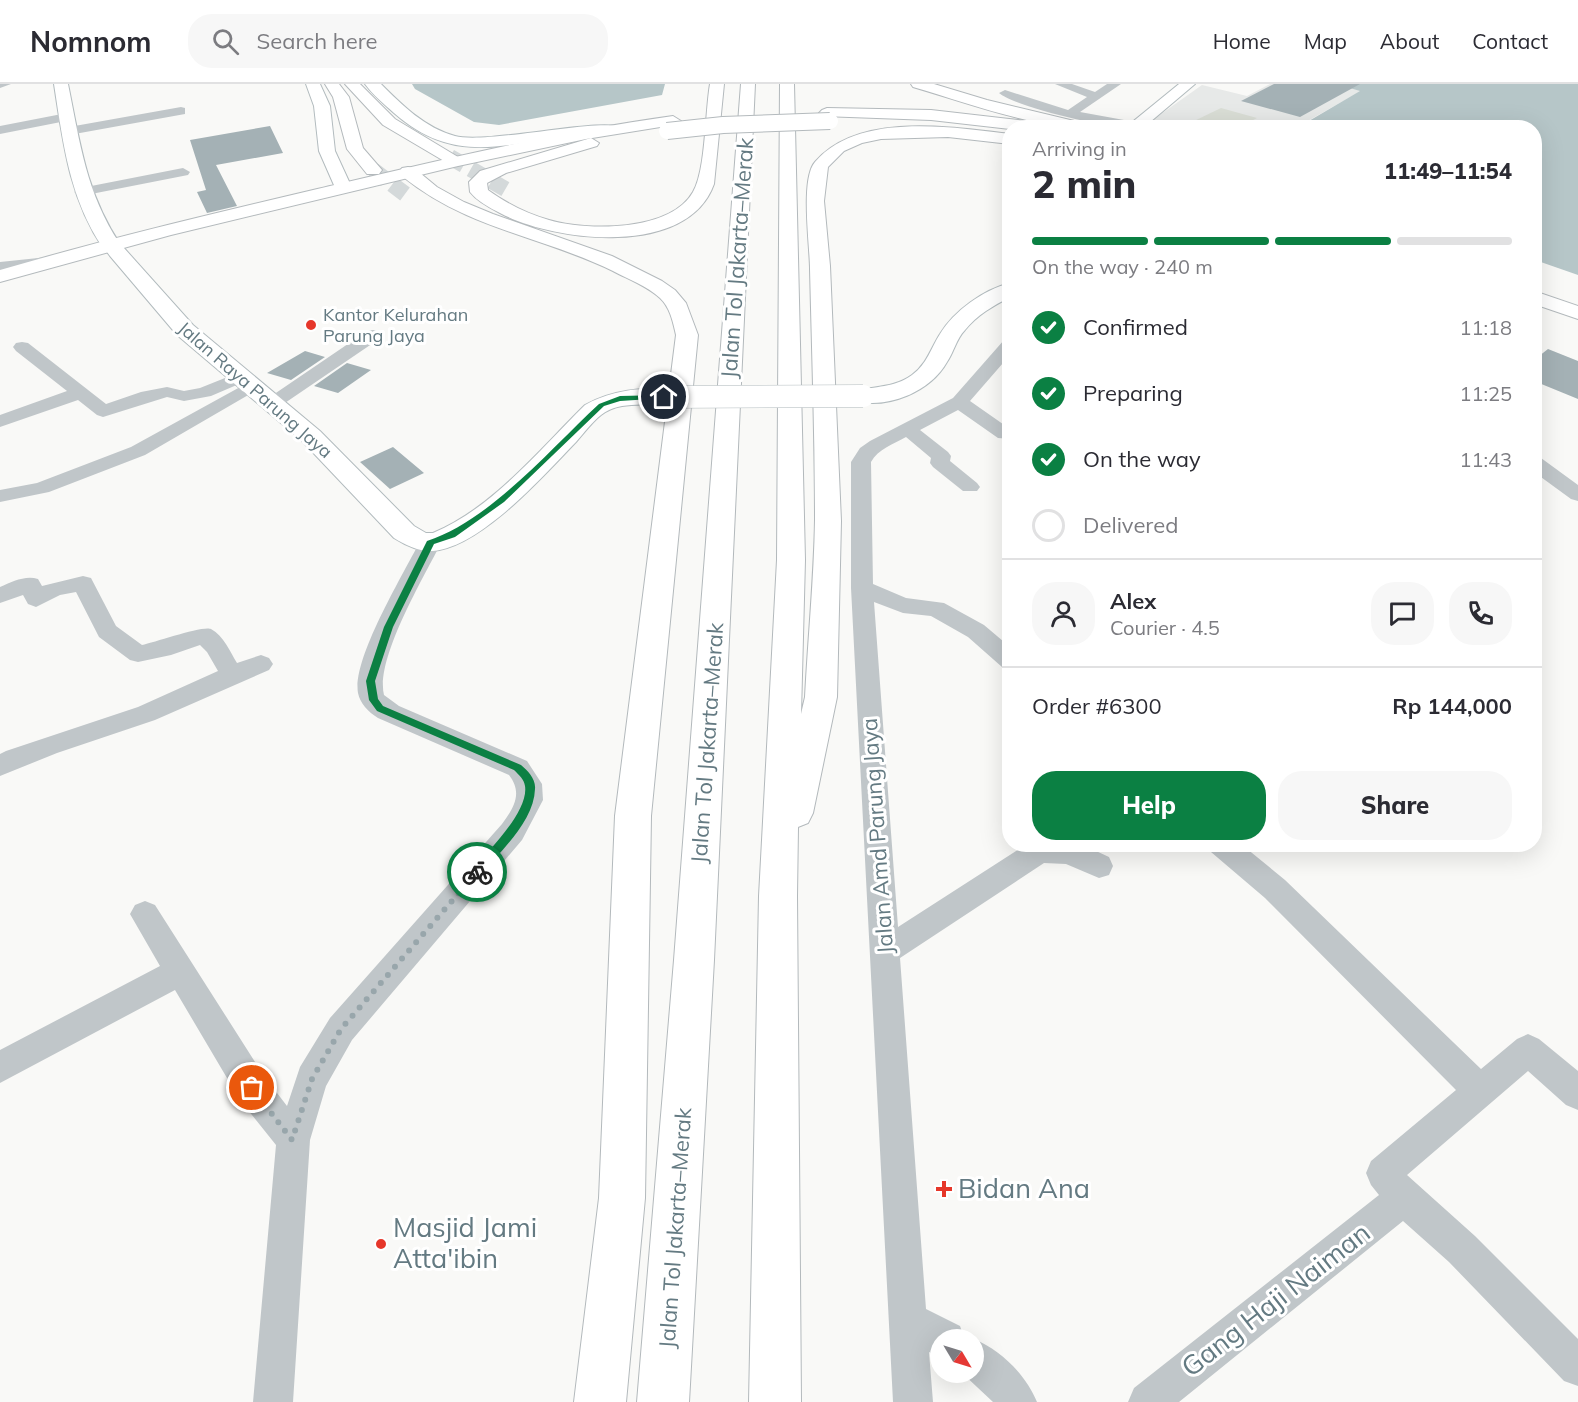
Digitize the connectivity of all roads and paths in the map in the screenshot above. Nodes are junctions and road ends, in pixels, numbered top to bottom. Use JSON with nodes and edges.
{"nodes":[{"id":1,"x":6,"y":84,"type":"edge"},
{"id":2,"x":61,"y":84,"type":"edge"},
{"id":3,"x":313,"y":84,"type":"edge"},
{"id":4,"x":332,"y":84,"type":"edge"},
{"id":5,"x":352,"y":84,"type":"edge"},
{"id":6,"x":372,"y":84,"type":"edge"},
{"id":7,"x":716,"y":84,"type":"edge"},
{"id":8,"x":748,"y":84,"type":"edge"},
{"id":9,"x":787,"y":84,"type":"edge"},
{"id":10,"x":918,"y":84,"type":"edge"},
{"id":11,"x":1061,"y":84,"type":"edge"},
{"id":12,"x":1115,"y":84,"type":"edge"},
{"id":13,"x":1188,"y":84,"type":"edge"},
{"id":14,"x":0,"y":85,"type":"edge"},
{"id":15,"x":1005,"y":93,"type":"dead end"},
{"id":16,"x":1094,"y":96,"type":"junction"},
{"id":17,"x":181,"y":111,"type":"dead end"},
{"id":18,"x":1069,"y":114,"type":"junction"},
{"id":19,"x":829,"y":117,"type":"junction"},
{"id":20,"x":1052,"y":120,"type":"edge"},
{"id":21,"x":1099,"y":120,"type":"edge"},
{"id":22,"x":1143,"y":120,"type":"edge"},
{"id":23,"x":1002,"y":123,"type":"edge"},
{"id":24,"x":68,"y":124,"type":"junction"},
{"id":25,"x":670,"y":126,"type":"junction"},
{"id":26,"x":615,"y":129,"type":"junction"},
{"id":27,"x":0,"y":130,"type":"edge"},
{"id":28,"x":1002,"y":130,"type":"edge"},
{"id":29,"x":1002,"y":138,"type":"edge"},
{"id":30,"x":591,"y":143,"type":"junction"},
{"id":31,"x":692,"y":147,"type":"dead end"},
{"id":32,"x":450,"y":157,"type":"tunnel mouth"},
{"id":33,"x":376,"y":162,"type":"tunnel mouth"},
{"id":34,"x":183,"y":172,"type":"dead end"},
{"id":35,"x":430,"y":179,"type":"junction"},
{"id":36,"x":343,"y":188,"type":"junction"},
{"id":37,"x":507,"y":190,"type":"tunnel mouth"},
{"id":38,"x":81,"y":192,"type":"junction"},
{"id":39,"x":479,"y":192,"type":"junction"},
{"id":40,"x":672,"y":199,"type":"dead end"},
{"id":41,"x":114,"y":248,"type":"junction"},
{"id":42,"x":48,"y":261,"type":"junction"},
{"id":43,"x":820,"y":266,"type":"junction"},
{"id":44,"x":0,"y":267,"type":"edge"},
{"id":45,"x":0,"y":276,"type":"edge"},
{"id":46,"x":0,"y":288,"type":"edge"},
{"id":47,"x":1002,"y":295,"type":"edge"},
{"id":48,"x":1542,"y":300,"type":"edge"},
{"id":49,"x":1578,"y":313,"type":"edge"},
{"id":50,"x":373,"y":335,"type":"dead end"},
{"id":51,"x":22,"y":347,"type":"dead end"},
{"id":52,"x":1002,"y":353,"type":"edge"},
{"id":53,"x":246,"y":382,"type":"junction"},
{"id":54,"x":80,"y":393,"type":"junction"},
{"id":55,"x":958,"y":402,"type":"junction"},
{"id":56,"x":273,"y":403,"type":"junction"},
{"id":57,"x":0,"y":421,"type":"edge"},
{"id":58,"x":908,"y":429,"type":"junction"},
{"id":59,"x":791,"y":432,"type":"junction"},
{"id":60,"x":1002,"y":432,"type":"edge"},
{"id":61,"x":1542,"y":468,"type":"edge"},
{"id":62,"x":970,"y":487,"type":"dead end"},
{"id":63,"x":1578,"y":495,"type":"edge"},
{"id":64,"x":0,"y":496,"type":"edge"},
{"id":65,"x":430,"y":543,"type":"junction"},
{"id":66,"x":862,"y":588,"type":"junction"},
{"id":67,"x":0,"y":595,"type":"edge"},
{"id":68,"x":1002,"y":654,"type":"edge"},
{"id":69,"x":261,"y":664,"type":"dead end"},
{"id":70,"x":231,"y":674,"type":"junction"},
{"id":71,"x":0,"y":766,"type":"edge"},
{"id":72,"x":1038,"y":852,"type":"edge"},
{"id":73,"x":1069,"y":852,"type":"edge"},
{"id":74,"x":1231,"y":852,"type":"edge"},
{"id":75,"x":1099,"y":866,"type":"dead end"},
{"id":76,"x":778,"y":896,"type":"junction"},
{"id":77,"x":145,"y":914,"type":"dead end"},
{"id":78,"x":885,"y":952,"type":"junction"},
{"id":79,"x":180,"y":971,"type":"junction"},
{"id":80,"x":0,"y":1068,"type":"edge"},
{"id":81,"x":1480,"y":1090,"type":"junction"},
{"id":82,"x":1578,"y":1094,"type":"edge"},
{"id":83,"x":292,"y":1140,"type":"junction"},
{"id":84,"x":1404,"y":1198,"type":"junction"},
{"id":85,"x":908,"y":1320,"type":"junction"},
{"id":86,"x":930,"y":1332,"type":"edge"},
{"id":87,"x":984,"y":1367,"type":"edge"},
{"id":88,"x":1578,"y":1367,"type":"edge"},
{"id":89,"x":273,"y":1402,"type":"edge"},
{"id":90,"x":600,"y":1402,"type":"edge"},
{"id":91,"x":663,"y":1402,"type":"edge"},
{"id":92,"x":775,"y":1402,"type":"edge"},
{"id":93,"x":913,"y":1402,"type":"edge"},
{"id":94,"x":1017,"y":1402,"type":"edge"},
{"id":95,"x":1148,"y":1402,"type":"edge"}],
"edges":[{"from":1,"to":14,"type":"street"},
{"from":2,"to":24,"type":"main road","name":"Jalan Raya Parung Jaya"},
{"from":3,"to":36,"type":"main road"},
{"from":4,"to":33,"type":"main road"},
{"from":5,"to":32,"type":"main road"},
{"from":6,"to":26,"type":"main road"},
{"from":7,"to":31,"type":"main road"},
{"from":7,"to":39,"type":"main road"},
{"from":8,"to":91,"type":"main road","name":"Jalan Tol Jakarta–Merak"},
{"from":9,"to":59,"type":"main road","name":"Jalan Tol Jakarta–Merak"},
{"from":10,"to":20,"type":"main road"},
{"from":11,"to":16,"type":"street"},
{"from":12,"to":16,"type":"street"},
{"from":13,"to":22,"type":"main road"},
{"from":15,"to":18,"type":"street"},
{"from":16,"to":18,"type":"street"},
{"from":17,"to":24,"type":"street"},
{"from":18,"to":21,"type":"street"},
{"from":19,"to":23,"type":"main road"},
{"from":19,"to":25,"type":"main road","bridge":true},
{"from":19,"to":28,"type":"main road"},
{"from":24,"to":27,"type":"street"},
{"from":24,"to":38,"type":"main road","name":"Jalan Raya Parung Jaya"},
{"from":25,"to":26,"type":"main road"},
{"from":25,"to":30,"type":"main road"},
{"from":26,"to":35,"type":"main road"},
{"from":29,"to":43,"type":"main road"},
{"from":30,"to":35,"type":"main road"},
{"from":30,"to":39,"type":"main road"},
{"from":34,"to":38,"type":"street"},
{"from":35,"to":36,"type":"main road"},
{"from":35,"to":39,"type":"main road"},
{"from":35,"to":41,"type":"main road"},
{"from":35,"to":90,"type":"main road"},
{"from":36,"to":41,"type":"main road"},
{"from":37,"to":40,"type":"main road"},
{"from":38,"to":41,"type":"main road","name":"Jalan Raya Parung Jaya"},
{"from":41,"to":42,"type":"main road"},
{"from":41,"to":46,"type":"main road"},
{"from":41,"to":53,"type":"main road","name":"Jalan Raya Parung Jaya"},
{"from":42,"to":44,"type":"street"},
{"from":42,"to":45,"type":"main road"},
{"from":43,"to":59,"type":"main road"},
{"from":43,"to":76,"type":"main road"},
{"from":47,"to":65,"type":"main road","bridge":true},
{"from":48,"to":49,"type":"main road"},
{"from":50,"to":56,"type":"street"},
{"from":51,"to":54,"type":"street"},
{"from":52,"to":55,"type":"street","name":"Jalan Amd Parung Jaya"},
{"from":53,"to":54,"type":"street"},
{"from":53,"to":56,"type":"main road","name":"Jalan Raya Parung Jaya"},
{"from":53,"to":64,"type":"street"},
{"from":54,"to":57,"type":"street"},
{"from":55,"to":58,"type":"street","name":"Jalan Amd Parung Jaya"},
{"from":55,"to":60,"type":"street"},
{"from":56,"to":65,"type":"main road","name":"Jalan Raya Parung Jaya"},
{"from":58,"to":62,"type":"street"},
{"from":58,"to":66,"type":"street","name":"Jalan Amd Parung Jaya"},
{"from":59,"to":76,"type":"main road","name":"Jalan Tol Jakarta–Merak"},
{"from":61,"to":63,"type":"street"},
{"from":65,"to":83,"type":"street"},
{"from":66,"to":68,"type":"street"},
{"from":66,"to":78,"type":"street","name":"Jalan Amd Parung Jaya"},
{"from":67,"to":70,"type":"street"},
{"from":69,"to":70,"type":"street"},
{"from":70,"to":71,"type":"street"},
{"from":72,"to":78,"type":"street"},
{"from":73,"to":75,"type":"street"},
{"from":74,"to":81,"type":"street"},
{"from":76,"to":92,"type":"main road","name":"Jalan Tol Jakarta–Merak"},
{"from":77,"to":79,"type":"street"},
{"from":78,"to":85,"type":"street","name":"Jalan Amd Parung Jaya"},
{"from":79,"to":80,"type":"street"},
{"from":79,"to":83,"type":"street"},
{"from":81,"to":82,"type":"street"},
{"from":81,"to":84,"type":"street"},
{"from":83,"to":89,"type":"street"},
{"from":84,"to":88,"type":"street"},
{"from":84,"to":95,"type":"street","name":"Gang Haji Naiman"},
{"from":85,"to":86,"type":"street"},
{"from":85,"to":93,"type":"street","name":"Jalan Amd Parung Jaya"},
{"from":87,"to":94,"type":"street"}]}
